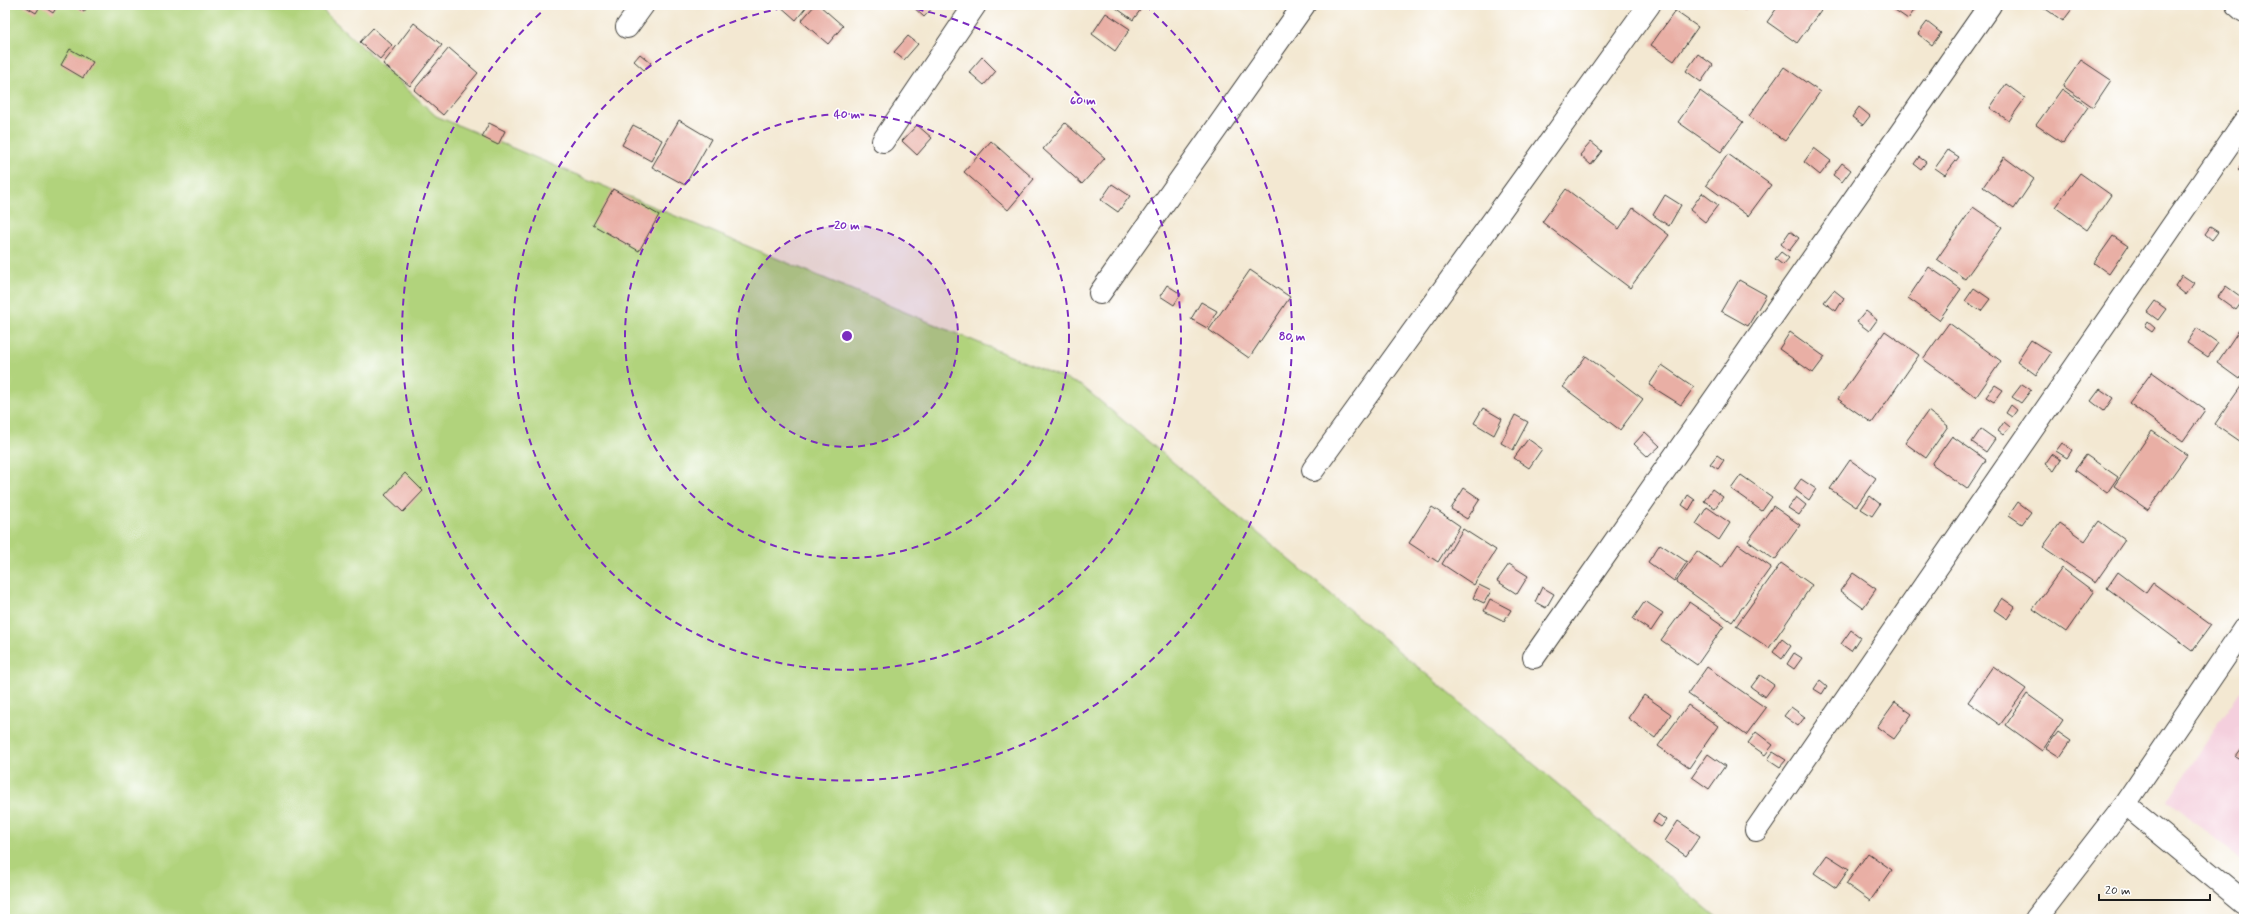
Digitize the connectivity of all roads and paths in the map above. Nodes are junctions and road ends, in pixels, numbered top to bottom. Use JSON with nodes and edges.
{"nodes":[{"id":1,"x":643,"y":5,"type":"edge"},
{"id":2,"x":976,"y":5,"type":"edge"},
{"id":3,"x":1304,"y":5,"type":"edge"},
{"id":4,"x":1649,"y":5,"type":"edge"},
{"id":5,"x":1990,"y":5,"type":"edge"},
{"id":6,"x":2237,"y":5,"type":"edge"},
{"id":7,"x":2244,"y":11,"type":"edge"},
{"id":8,"x":627,"y":27,"type":"dead end"},
{"id":9,"x":2244,"y":122,"type":"edge"},
{"id":10,"x":883,"y":140,"type":"dead end"},
{"id":11,"x":1100,"y":293,"type":"dead end"},
{"id":12,"x":1313,"y":470,"type":"dead end"},
{"id":13,"x":2244,"y":629,"type":"edge"},
{"id":14,"x":1534,"y":657,"type":"dead end"},
{"id":15,"x":2125,"y":804,"type":"junction"},
{"id":16,"x":1756,"y":830,"type":"dead end"},
{"id":17,"x":2244,"y":902,"type":"edge"},
{"id":18,"x":2036,"y":919,"type":"edge"}],
"edges":[{"from":1,"to":8,"type":"street"},
{"from":2,"to":10,"type":"street"},
{"from":3,"to":11,"type":"street"},
{"from":4,"to":12,"type":"street"},
{"from":5,"to":14,"type":"street"},
{"from":6,"to":7,"type":"street"},
{"from":9,"to":16,"type":"street"},
{"from":13,"to":15,"type":"street"},
{"from":15,"to":17,"type":"street"},
{"from":15,"to":18,"type":"street"}]}
